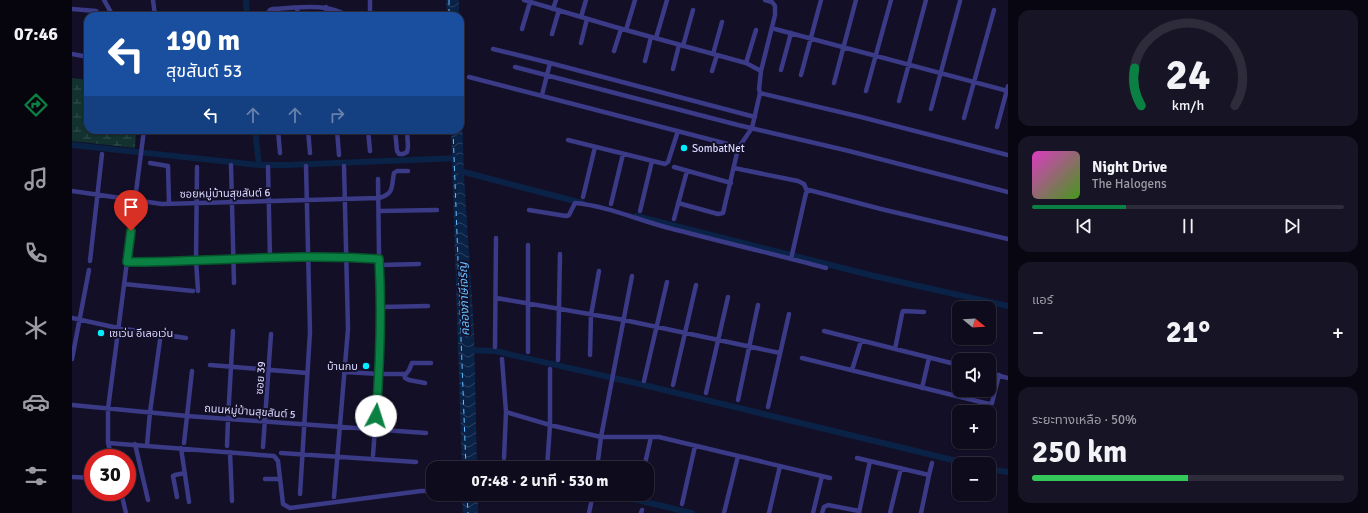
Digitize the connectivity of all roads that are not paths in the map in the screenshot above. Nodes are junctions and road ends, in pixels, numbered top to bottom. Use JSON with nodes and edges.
{"nodes":[{"id":1,"x":104,"y":0,"type":"edge"},
{"id":2,"x":370,"y":0,"type":"edge"},
{"id":3,"x":524,"y":0,"type":"edge"},
{"id":4,"x":556,"y":0,"type":"edge"},
{"id":5,"x":586,"y":0,"type":"edge"},
{"id":6,"x":635,"y":0,"type":"edge"},
{"id":7,"x":667,"y":0,"type":"edge"},
{"id":8,"x":765,"y":0,"type":"edge"},
{"id":9,"x":821,"y":0,"type":"edge"},
{"id":10,"x":856,"y":0,"type":"edge"},
{"id":11,"x":891,"y":0,"type":"edge"},
{"id":12,"x":926,"y":0,"type":"edge"},
{"id":13,"x":154,"y":1,"type":"edge"},
{"id":14,"x":960,"y":1,"type":"edge"},
{"id":15,"x":530,"y":2,"type":"junction"},
{"id":16,"x":326,"y":7,"type":"junction"},
{"id":17,"x":297,"y":8,"type":"junction"},
{"id":18,"x":72,"y":9,"type":"edge"},
{"id":19,"x":553,"y":9,"type":"junction"},
{"id":20,"x":559,"y":10,"type":"junction"},
{"id":21,"x":693,"y":10,"type":"dead end"},
{"id":22,"x":994,"y":10,"type":"dead end"},
{"id":23,"x":97,"y":12,"type":"edge"},
{"id":24,"x":111,"y":12,"type":"edge"},
{"id":25,"x":154,"y":12,"type":"edge"},
{"id":26,"x":269,"y":12,"type":"edge"},
{"id":27,"x":298,"y":12,"type":"edge"},
{"id":28,"x":327,"y":12,"type":"edge"},
{"id":29,"x":340,"y":12,"type":"edge"},
{"id":30,"x":370,"y":12,"type":"edge"},
{"id":31,"x":581,"y":17,"type":"junction"},
{"id":32,"x":587,"y":19,"type":"junction"},
{"id":33,"x":722,"y":22,"type":"dead end"},
{"id":34,"x":621,"y":28,"type":"junction"},
{"id":35,"x":522,"y":29,"type":"dead end"},
{"id":36,"x":775,"y":29,"type":"dead end"},
{"id":37,"x":626,"y":30,"type":"junction"},
{"id":38,"x":756,"y":30,"type":"dead end"},
{"id":39,"x":791,"y":33,"type":"junction"},
{"id":40,"x":552,"y":34,"type":"dead end"},
{"id":41,"x":651,"y":37,"type":"junction"},
{"id":42,"x":656,"y":38,"type":"junction"},
{"id":43,"x":810,"y":38,"type":"junction"},
{"id":44,"x":581,"y":43,"type":"dead end"},
{"id":45,"x":681,"y":45,"type":"junction"},
{"id":46,"x":843,"y":47,"type":"junction"},
{"id":47,"x":493,"y":49,"type":"dead end"},
{"id":48,"x":614,"y":51,"type":"dead end"},
{"id":49,"x":72,"y":54,"type":"edge"},
{"id":50,"x":715,"y":55,"type":"junction"},
{"id":51,"x":84,"y":56,"type":"edge"},
{"id":52,"x":876,"y":56,"type":"junction"},
{"id":53,"x":644,"y":61,"type":"dead end"},
{"id":54,"x":550,"y":63,"type":"junction"},
{"id":55,"x":746,"y":63,"type":"junction"},
{"id":56,"x":908,"y":64,"type":"junction"},
{"id":57,"x":515,"y":67,"type":"dead end"},
{"id":58,"x":673,"y":69,"type":"dead end"},
{"id":59,"x":780,"y":70,"type":"dead end"},
{"id":60,"x":712,"y":71,"type":"dead end"},
{"id":61,"x":761,"y":71,"type":"junction"},
{"id":62,"x":941,"y":73,"type":"junction"},
{"id":63,"x":546,"y":75,"type":"junction"},
{"id":64,"x":801,"y":75,"type":"dead end"},
{"id":65,"x":469,"y":77,"type":"dead end"},
{"id":66,"x":974,"y":82,"type":"junction"},
{"id":67,"x":834,"y":84,"type":"dead end"},
{"id":68,"x":1008,"y":89,"type":"edge"},
{"id":69,"x":866,"y":91,"type":"dead end"},
{"id":70,"x":760,"y":94,"type":"junction"},
{"id":71,"x":542,"y":95,"type":"junction"},
{"id":72,"x":899,"y":101,"type":"dead end"},
{"id":73,"x":931,"y":109,"type":"dead end"},
{"id":74,"x":754,"y":117,"type":"junction"},
{"id":75,"x":964,"y":118,"type":"dead end"},
{"id":76,"x":997,"y":127,"type":"dead end"},
{"id":77,"x":752,"y":128,"type":"junction"},
{"id":78,"x":678,"y":131,"type":"junction"},
{"id":79,"x":143,"y":134,"type":"edge"},
{"id":80,"x":278,"y":134,"type":"edge"},
{"id":81,"x":308,"y":134,"type":"edge"},
{"id":82,"x":337,"y":134,"type":"edge"},
{"id":83,"x":368,"y":134,"type":"edge"},
{"id":84,"x":395,"y":134,"type":"edge"},
{"id":85,"x":407,"y":134,"type":"edge"},
{"id":86,"x":568,"y":140,"type":"dead end"},
{"id":87,"x":595,"y":146,"type":"junction"},
{"id":88,"x":739,"y":147,"type":"junction"},
{"id":89,"x":370,"y":151,"type":"dead end"},
{"id":90,"x":280,"y":153,"type":"dead end"},
{"id":91,"x":310,"y":153,"type":"dead end"},
{"id":92,"x":102,"y":154,"type":"dead end"},
{"id":93,"x":624,"y":154,"type":"junction"},
{"id":94,"x":339,"y":155,"type":"dead end"},
{"id":95,"x":1008,"y":155,"type":"edge"},
{"id":96,"x":652,"y":161,"type":"junction"},
{"id":97,"x":150,"y":163,"type":"dead end"},
{"id":98,"x":231,"y":165,"type":"dead end"},
{"id":99,"x":306,"y":166,"type":"dead end"},
{"id":100,"x":344,"y":166,"type":"dead end"},
{"id":101,"x":197,"y":167,"type":"dead end"},
{"id":102,"x":268,"y":167,"type":"dead end"},
{"id":103,"x":674,"y":167,"type":"dead end"},
{"id":104,"x":734,"y":168,"type":"junction"},
{"id":105,"x":408,"y":171,"type":"dead end"},
{"id":106,"x":686,"y":171,"type":"junction"},
{"id":107,"x":378,"y":179,"type":"dead end"},
{"id":108,"x":731,"y":182,"type":"junction"},
{"id":109,"x":807,"y":190,"type":"junction"},
{"id":110,"x":72,"y":191,"type":"edge"},
{"id":111,"x":1008,"y":192,"type":"edge"},
{"id":112,"x":97,"y":194,"type":"junction"},
{"id":113,"x":583,"y":197,"type":"dead end"},
{"id":114,"x":379,"y":198,"type":"junction"},
{"id":115,"x":345,"y":199,"type":"junction"},
{"id":116,"x":135,"y":200,"type":"junction"},
{"id":117,"x":307,"y":200,"type":"junction"},
{"id":118,"x":269,"y":201,"type":"junction"},
{"id":119,"x":231,"y":202,"type":"junction"},
{"id":120,"x":678,"y":203,"type":"junction"},
{"id":121,"x":169,"y":204,"type":"junction"},
{"id":122,"x":196,"y":204,"type":"junction"},
{"id":123,"x":611,"y":204,"type":"dead end"},
{"id":124,"x":437,"y":210,"type":"dead end"},
{"id":125,"x":529,"y":210,"type":"dead end"},
{"id":126,"x":380,"y":211,"type":"junction"},
{"id":127,"x":640,"y":211,"type":"dead end"},
{"id":128,"x":674,"y":219,"type":"dead end"},
{"id":129,"x":496,"y":238,"type":"dead end"},
{"id":130,"x":1008,"y":239,"type":"edge"},
{"id":131,"x":528,"y":245,"type":"dead end"},
{"id":132,"x":560,"y":254,"type":"dead end"},
{"id":133,"x":347,"y":257,"type":"junction"},
{"id":134,"x":270,"y":258,"type":"junction"},
{"id":135,"x":309,"y":258,"type":"junction"},
{"id":136,"x":233,"y":259,"type":"junction"},
{"id":137,"x":379,"y":259,"type":"junction"},
{"id":138,"x":791,"y":259,"type":"junction"},
{"id":139,"x":196,"y":260,"type":"junction"},
{"id":140,"x":90,"y":261,"type":"dead end"},
{"id":141,"x":127,"y":262,"type":"junction"},
{"id":142,"x":419,"y":264,"type":"dead end"},
{"id":143,"x":380,"y":265,"type":"junction"},
{"id":144,"x":826,"y":268,"type":"dead end"},
{"id":145,"x":89,"y":270,"type":"dead end"},
{"id":146,"x":599,"y":271,"type":"dead end"},
{"id":147,"x":632,"y":276,"type":"dead end"},
{"id":148,"x":667,"y":282,"type":"dead end"},
{"id":149,"x":234,"y":283,"type":"dead end"},
{"id":150,"x":124,"y":284,"type":"junction"},
{"id":151,"x":696,"y":285,"type":"dead end"},
{"id":152,"x":728,"y":297,"type":"dead end"},
{"id":153,"x":496,"y":298,"type":"junction"},
{"id":154,"x":528,"y":304,"type":"junction"},
{"id":155,"x":758,"y":305,"type":"dead end"},
{"id":156,"x":428,"y":306,"type":"dead end"},
{"id":157,"x":381,"y":307,"type":"junction"},
{"id":158,"x":559,"y":309,"type":"junction"},
{"id":159,"x":924,"y":312,"type":"dead end"},
{"id":160,"x":789,"y":314,"type":"dead end"},
{"id":161,"x":591,"y":315,"type":"junction"},
{"id":162,"x":72,"y":318,"type":"edge"},
{"id":163,"x":80,"y":320,"type":"junction"},
{"id":164,"x":624,"y":320,"type":"junction"},
{"id":165,"x":657,"y":327,"type":"junction"},
{"id":166,"x":118,"y":328,"type":"junction"},
{"id":167,"x":233,"y":331,"type":"dead end"},
{"id":168,"x":824,"y":331,"type":"dead end"},
{"id":169,"x":686,"y":332,"type":"junction"},
{"id":170,"x":272,"y":334,"type":"dead end"},
{"id":171,"x":186,"y":338,"type":"dead end"},
{"id":172,"x":718,"y":339,"type":"junction"},
{"id":173,"x":160,"y":340,"type":"dead end"},
{"id":174,"x":861,"y":341,"type":"junction"},
{"id":175,"x":749,"y":346,"type":"junction"},
{"id":176,"x":495,"y":347,"type":"dead end"},
{"id":177,"x":895,"y":350,"type":"junction"},
{"id":178,"x":528,"y":352,"type":"dead end"},
{"id":179,"x":780,"y":353,"type":"junction"},
{"id":180,"x":590,"y":355,"type":"dead end"},
{"id":181,"x":802,"y":358,"type":"dead end"},
{"id":182,"x":929,"y":358,"type":"junction"},
{"id":183,"x":502,"y":359,"type":"dead end"},
{"id":184,"x":72,"y":360,"type":"edge"},
{"id":185,"x":558,"y":360,"type":"dead end"},
{"id":186,"x":431,"y":363,"type":"dead end"},
{"id":187,"x":952,"y":363,"type":"edge"},
{"id":188,"x":210,"y":365,"type":"dead end"},
{"id":189,"x":231,"y":366,"type":"junction"},
{"id":190,"x":550,"y":369,"type":"dead end"},
{"id":191,"x":269,"y":370,"type":"junction"},
{"id":192,"x":852,"y":370,"type":"junction"},
{"id":193,"x":192,"y":371,"type":"dead end"},
{"id":194,"x":345,"y":372,"type":"junction"},
{"id":195,"x":307,"y":373,"type":"junction"},
{"id":196,"x":379,"y":374,"type":"junction"},
{"id":197,"x":404,"y":374,"type":"junction"},
{"id":198,"x":996,"y":374,"type":"edge"},
{"id":199,"x":999,"y":375,"type":"junction"},
{"id":200,"x":1008,"y":378,"type":"edge"},
{"id":201,"x":644,"y":381,"type":"dead end"},
{"id":202,"x":425,"y":383,"type":"dead end"},
{"id":203,"x":673,"y":386,"type":"dead end"},
{"id":204,"x":922,"y":388,"type":"junction"},
{"id":205,"x":706,"y":393,"type":"dead end"},
{"id":206,"x":738,"y":400,"type":"dead end"},
{"id":207,"x":72,"y":405,"type":"edge"},
{"id":208,"x":768,"y":407,"type":"dead end"},
{"id":209,"x":108,"y":409,"type":"junction"},
{"id":210,"x":150,"y":412,"type":"junction"},
{"id":211,"x":506,"y":412,"type":"junction"},
{"id":212,"x":187,"y":416,"type":"junction"},
{"id":213,"x":228,"y":419,"type":"junction"},
{"id":214,"x":265,"y":421,"type":"junction"},
{"id":215,"x":304,"y":424,"type":"junction"},
{"id":216,"x":550,"y":425,"type":"junction"},
{"id":217,"x":340,"y":427,"type":"junction"},
{"id":218,"x":374,"y":430,"type":"junction"},
{"id":219,"x":426,"y":433,"type":"dead end"},
{"id":220,"x":601,"y":437,"type":"junction"},
{"id":221,"x":650,"y":437,"type":"junction"},
{"id":222,"x":108,"y":443,"type":"junction"},
{"id":223,"x":184,"y":443,"type":"dead end"},
{"id":224,"x":135,"y":444,"type":"junction"},
{"id":225,"x":147,"y":445,"type":"junction"},
{"id":226,"x":227,"y":446,"type":"dead end"},
{"id":227,"x":695,"y":446,"type":"junction"},
{"id":228,"x":263,"y":447,"type":"dead end"},
{"id":229,"x":181,"y":448,"type":"junction"},
{"id":230,"x":110,"y":449,"type":"edge"},
{"id":231,"x":230,"y":452,"type":"junction"},
{"id":232,"x":282,"y":453,"type":"dead end"},
{"id":233,"x":302,"y":454,"type":"junction"},
{"id":234,"x":373,"y":455,"type":"dead end"},
{"id":235,"x":738,"y":456,"type":"junction"},
{"id":236,"x":338,"y":458,"type":"junction"},
{"id":237,"x":504,"y":458,"type":"dead end"},
{"id":238,"x":857,"y":458,"type":"dead end"},
{"id":239,"x":547,"y":461,"type":"edge"},
{"id":240,"x":598,"y":461,"type":"edge"},
{"id":241,"x":645,"y":461,"type":"edge"},
{"id":242,"x":870,"y":461,"type":"junction"},
{"id":243,"x":416,"y":462,"type":"dead end"},
{"id":244,"x":932,"y":464,"type":"dead end"},
{"id":245,"x":780,"y":466,"type":"junction"},
{"id":246,"x":901,"y":468,"type":"junction"},
{"id":247,"x":185,"y":473,"type":"junction"},
{"id":248,"x":930,"y":475,"type":"junction"},
{"id":249,"x":822,"y":476,"type":"junction"},
{"id":250,"x":72,"y":477,"type":"edge"},
{"id":251,"x":84,"y":478,"type":"edge"},
{"id":252,"x":830,"y":478,"type":"dead end"},
{"id":253,"x":265,"y":479,"type":"dead end"},
{"id":254,"x":280,"y":479,"type":"junction"},
{"id":255,"x":426,"y":491,"type":"edge"},
{"id":256,"x":300,"y":494,"type":"dead end"},
{"id":257,"x":177,"y":497,"type":"dead end"},
{"id":258,"x":334,"y":498,"type":"dead end"},
{"id":259,"x":148,"y":500,"type":"dead end"},
{"id":260,"x":123,"y":501,"type":"edge"},
{"id":261,"x":232,"y":501,"type":"dead end"},
{"id":262,"x":592,"y":501,"type":"edge"},
{"id":263,"x":189,"y":502,"type":"dead end"},
{"id":264,"x":682,"y":504,"type":"dead end"},
{"id":265,"x":859,"y":512,"type":"edge"},
{"id":266,"x":126,"y":513,"type":"edge"},
{"id":267,"x":589,"y":513,"type":"edge"},
{"id":268,"x":724,"y":513,"type":"edge"},
{"id":269,"x":769,"y":513,"type":"edge"},
{"id":270,"x":813,"y":513,"type":"edge"},
{"id":271,"x":822,"y":513,"type":"edge"},
{"id":272,"x":890,"y":513,"type":"edge"},
{"id":273,"x":921,"y":513,"type":"edge"}],
"edges":[{"from":1,"to":24,"type":"street"},
{"from":2,"to":30,"type":"street"},
{"from":3,"to":15,"type":"street"},
{"from":4,"to":19,"type":"street"},
{"from":5,"to":31,"type":"street"},
{"from":6,"to":37,"type":"street"},
{"from":7,"to":42,"type":"street"},
{"from":8,"to":61,"type":"street"},
{"from":9,"to":43,"type":"street"},
{"from":10,"to":46,"type":"street"},
{"from":11,"to":52,"type":"street"},
{"from":12,"to":56,"type":"street"},
{"from":13,"to":25,"type":"street"},
{"from":14,"to":62,"type":"street"},
{"from":15,"to":19,"type":"street"},
{"from":15,"to":35,"type":"street"},
{"from":16,"to":17,"type":"street"},
{"from":16,"to":28,"type":"street"},
{"from":16,"to":29,"type":"street"},
{"from":17,"to":26,"type":"street"},
{"from":17,"to":27,"type":"street"},
{"from":18,"to":23,"type":"street"},
{"from":19,"to":20,"type":"street"},
{"from":20,"to":31,"type":"street"},
{"from":20,"to":40,"type":"street"},
{"from":21,"to":45,"type":"street"},
{"from":22,"to":66,"type":"street"},
{"from":31,"to":32,"type":"street"},
{"from":32,"to":34,"type":"street"},
{"from":32,"to":44,"type":"street"},
{"from":33,"to":50,"type":"street"},
{"from":34,"to":37,"type":"street"},
{"from":34,"to":48,"type":"street"},
{"from":36,"to":39,"type":"street"},
{"from":37,"to":41,"type":"street"},
{"from":38,"to":55,"type":"street"},
{"from":39,"to":43,"type":"street"},
{"from":39,"to":59,"type":"street"},
{"from":41,"to":42,"type":"street"},
{"from":41,"to":53,"type":"street"},
{"from":42,"to":45,"type":"street"},
{"from":43,"to":46,"type":"street"},
{"from":43,"to":64,"type":"street"},
{"from":45,"to":50,"type":"street"},
{"from":45,"to":58,"type":"street"},
{"from":46,"to":52,"type":"street"},
{"from":46,"to":67,"type":"street"},
{"from":47,"to":54,"type":"street"},
{"from":49,"to":51,"type":"street"},
{"from":50,"to":55,"type":"street"},
{"from":50,"to":60,"type":"street"},
{"from":52,"to":56,"type":"street"},
{"from":52,"to":69,"type":"street"},
{"from":54,"to":63,"type":"street"},
{"from":54,"to":74,"type":"street"},
{"from":55,"to":61,"type":"street"},
{"from":56,"to":62,"type":"street"},
{"from":56,"to":72,"type":"street"},
{"from":57,"to":63,"type":"street"},
{"from":61,"to":70,"type":"street"},
{"from":62,"to":66,"type":"street"},
{"from":62,"to":73,"type":"street"},
{"from":63,"to":71,"type":"street"},
{"from":63,"to":77,"type":"street"},
{"from":65,"to":71,"type":"street"},
{"from":66,"to":68,"type":"street"},
{"from":66,"to":75,"type":"street"},
{"from":68,"to":76,"type":"street"},
{"from":70,"to":74,"type":"street"},
{"from":70,"to":95,"type":"street"},
{"from":71,"to":78,"type":"street"},
{"from":74,"to":77,"type":"street"},
{"from":77,"to":88,"type":"street"},
{"from":77,"to":111,"type":"street"},
{"from":78,"to":88,"type":"street"},
{"from":78,"to":96,"type":"street"},
{"from":79,"to":116,"type":"street"},
{"from":80,"to":90,"type":"street"},
{"from":81,"to":91,"type":"street"},
{"from":82,"to":94,"type":"street"},
{"from":83,"to":89,"type":"street"},
{"from":84,"to":85,"type":"street"},
{"from":86,"to":87,"type":"street"},
{"from":87,"to":93,"type":"street"},
{"from":87,"to":113,"type":"street"},
{"from":88,"to":104,"type":"street"},
{"from":92,"to":112,"type":"street"},
{"from":93,"to":96,"type":"street"},
{"from":93,"to":123,"type":"street"},
{"from":96,"to":127,"type":"street"},
{"from":97,"to":121,"type":"street"},
{"from":98,"to":119,"type":"street"},
{"from":99,"to":117,"type":"street"},
{"from":100,"to":115,"type":"street"},
{"from":101,"to":122,"type":"street"},
{"from":102,"to":118,"type":"street"},
{"from":103,"to":106,"type":"street"},
{"from":104,"to":108,"type":"street"},
{"from":104,"to":109,"type":"street"},
{"from":105,"to":114,"type":"street"},
{"from":106,"to":108,"type":"street"},
{"from":106,"to":120,"type":"street"},
{"from":107,"to":114,"type":"street"},
{"from":108,"to":120,"type":"street"},
{"from":109,"to":130,"type":"street"},
{"from":109,"to":138,"type":"street"},
{"from":110,"to":112,"type":"street","name":"ซอยหมู่บ้านสุขสันต์ 6"},
{"from":112,"to":116,"type":"street","name":"ซอยหมู่บ้านสุขสันต์ 6"},
{"from":112,"to":140,"type":"street"},
{"from":114,"to":115,"type":"street","name":"ซอยหมู่บ้านสุขสันต์ 6"},
{"from":114,"to":126,"type":"street"},
{"from":115,"to":117,"type":"street","name":"ซอยหมู่บ้านสุขสันต์ 6"},
{"from":115,"to":133,"type":"street"},
{"from":116,"to":121,"type":"street","name":"ซอยหมู่บ้านสุขสันต์ 6"},
{"from":116,"to":141,"type":"street"},
{"from":117,"to":118,"type":"street","name":"ซอยหมู่บ้านสุขสันต์ 6"},
{"from":117,"to":135,"type":"street"},
{"from":118,"to":119,"type":"street","name":"ซอยหมู่บ้านสุขสันต์ 6"},
{"from":118,"to":134,"type":"street"},
{"from":119,"to":122,"type":"street","name":"ซอยหมู่บ้านสุขสันต์ 6"},
{"from":119,"to":136,"type":"street"},
{"from":120,"to":128,"type":"street"},
{"from":121,"to":122,"type":"street","name":"ซอยหมู่บ้านสุขสันต์ 6"},
{"from":122,"to":139,"type":"street"},
{"from":124,"to":126,"type":"street"},
{"from":125,"to":138,"type":"street"},
{"from":126,"to":137,"type":"street"},
{"from":129,"to":153,"type":"street"},
{"from":131,"to":154,"type":"street"},
{"from":132,"to":158,"type":"street"},
{"from":133,"to":135,"type":"street"},
{"from":133,"to":137,"type":"street"},
{"from":133,"to":194,"type":"street"},
{"from":134,"to":135,"type":"street"},
{"from":134,"to":136,"type":"street"},
{"from":135,"to":195,"type":"street"},
{"from":136,"to":139,"type":"street"},
{"from":136,"to":149,"type":"street"},
{"from":137,"to":143,"type":"street"},
{"from":138,"to":144,"type":"street"},
{"from":139,"to":141,"type":"street"},
{"from":139,"to":150,"type":"street"},
{"from":141,"to":150,"type":"street"},
{"from":142,"to":143,"type":"street"},
{"from":143,"to":157,"type":"street"},
{"from":145,"to":163,"type":"street"},
{"from":146,"to":161,"type":"street"},
{"from":147,"to":164,"type":"street"},
{"from":148,"to":165,"type":"street"},
{"from":150,"to":166,"type":"street"},
{"from":151,"to":169,"type":"street"},
{"from":152,"to":172,"type":"street"},
{"from":153,"to":154,"type":"street"},
{"from":153,"to":176,"type":"street"},
{"from":154,"to":158,"type":"street"},
{"from":154,"to":178,"type":"street"},
{"from":155,"to":175,"type":"street"},
{"from":156,"to":157,"type":"street"},
{"from":157,"to":196,"type":"street"},
{"from":158,"to":161,"type":"street"},
{"from":158,"to":185,"type":"street"},
{"from":159,"to":177,"type":"street"},
{"from":160,"to":179,"type":"street"},
{"from":161,"to":164,"type":"street"},
{"from":161,"to":180,"type":"street"},
{"from":162,"to":163,"type":"street"},
{"from":163,"to":166,"type":"street"},
{"from":163,"to":184,"type":"street"},
{"from":164,"to":165,"type":"street"},
{"from":164,"to":220,"type":"street"},
{"from":165,"to":169,"type":"street"},
{"from":165,"to":201,"type":"street"},
{"from":166,"to":171,"type":"street"},
{"from":166,"to":209,"type":"street"},
{"from":167,"to":189,"type":"street"},
{"from":168,"to":174,"type":"street"},
{"from":169,"to":172,"type":"street"},
{"from":169,"to":203,"type":"street"},
{"from":170,"to":191,"type":"street","name":"ซอย 39"},
{"from":172,"to":175,"type":"street"},
{"from":172,"to":205,"type":"street"},
{"from":173,"to":210,"type":"street"},
{"from":174,"to":177,"type":"street"},
{"from":174,"to":192,"type":"street"},
{"from":175,"to":179,"type":"street"},
{"from":175,"to":206,"type":"street"},
{"from":177,"to":182,"type":"street"},
{"from":179,"to":208,"type":"street"},
{"from":181,"to":192,"type":"street"},
{"from":182,"to":187,"type":"street"},
{"from":182,"to":204,"type":"street"},
{"from":183,"to":211,"type":"street"},
{"from":186,"to":197,"type":"street"},
{"from":188,"to":189,"type":"street"},
{"from":189,"to":191,"type":"street"},
{"from":189,"to":213,"type":"street"},
{"from":190,"to":216,"type":"street"},
{"from":191,"to":195,"type":"street"},
{"from":191,"to":214,"type":"street","name":"ซอย 39"},
{"from":192,"to":204,"type":"street"},
{"from":193,"to":212,"type":"street"},
{"from":194,"to":196,"type":"street"},
{"from":194,"to":217,"type":"street"},
{"from":195,"to":215,"type":"street"},
{"from":196,"to":197,"type":"street"},
{"from":196,"to":218,"type":"street"},
{"from":197,"to":202,"type":"street"},
{"from":198,"to":199,"type":"street"},
{"from":199,"to":200,"type":"street"},
{"from":199,"to":204,"type":"street"},
{"from":207,"to":209,"type":"street","name":"ถนนหมู่บ้านสุขสันต์ 5"},
{"from":209,"to":210,"type":"street","name":"ถนนหมู่บ้านสุขสันต์ 5"},
{"from":209,"to":222,"type":"street"},
{"from":210,"to":212,"type":"street","name":"ถนนหมู่บ้านสุขสันต์ 5"},
{"from":210,"to":225,"type":"street"},
{"from":211,"to":216,"type":"street"},
{"from":211,"to":237,"type":"street"},
{"from":212,"to":213,"type":"street","name":"ถนนหมู่บ้านสุขสันต์ 5"},
{"from":212,"to":223,"type":"street"},
{"from":213,"to":214,"type":"street","name":"ถนนหมู่บ้านสุขสันต์ 5"},
{"from":213,"to":226,"type":"street"},
{"from":214,"to":215,"type":"street","name":"ถนนหมู่บ้านสุขสันต์ 5"},
{"from":214,"to":228,"type":"street","name":"ซอย 39"},
{"from":215,"to":217,"type":"street","name":"ถนนหมู่บ้านสุขสันต์ 5"},
{"from":215,"to":233,"type":"street"},
{"from":216,"to":220,"type":"street"},
{"from":216,"to":239,"type":"street"},
{"from":217,"to":218,"type":"street","name":"ถนนหมู่บ้านสุขสันต์ 5"},
{"from":217,"to":236,"type":"street"},
{"from":218,"to":219,"type":"street","name":"ถนนหมู่บ้านสุขสันต์ 5"},
{"from":218,"to":234,"type":"street"},
{"from":220,"to":221,"type":"street"},
{"from":220,"to":240,"type":"street"},
{"from":221,"to":227,"type":"street"},
{"from":221,"to":241,"type":"street"},
{"from":222,"to":224,"type":"street"},
{"from":222,"to":230,"type":"street"},
{"from":224,"to":225,"type":"street"},
{"from":224,"to":259,"type":"street"},
{"from":225,"to":229,"type":"street"},
{"from":227,"to":235,"type":"street"},
{"from":227,"to":264,"type":"street"},
{"from":229,"to":231,"type":"street"},
{"from":229,"to":247,"type":"street"},
{"from":231,"to":254,"type":"street"},
{"from":231,"to":261,"type":"street"},
{"from":232,"to":233,"type":"street"},
{"from":233,"to":236,"type":"street"},
{"from":233,"to":256,"type":"street"},
{"from":235,"to":245,"type":"street"},
{"from":235,"to":268,"type":"street"},
{"from":236,"to":243,"type":"street"},
{"from":236,"to":258,"type":"street"},
{"from":238,"to":242,"type":"street"},
{"from":242,"to":246,"type":"street"},
{"from":242,"to":265,"type":"street"},
{"from":244,"to":248,"type":"street"},
{"from":245,"to":249,"type":"street"},
{"from":245,"to":269,"type":"street"},
{"from":246,"to":248,"type":"street"},
{"from":246,"to":272,"type":"street"},
{"from":247,"to":257,"type":"street"},
{"from":247,"to":263,"type":"street"},
{"from":248,"to":273,"type":"street"},
{"from":249,"to":252,"type":"street"},
{"from":249,"to":270,"type":"street"},
{"from":250,"to":251,"type":"street"},
{"from":253,"to":254,"type":"street"},
{"from":254,"to":255,"type":"street"},
{"from":260,"to":266,"type":"street"},
{"from":262,"to":267,"type":"street"},
{"from":265,"to":271,"type":"street"}]}
